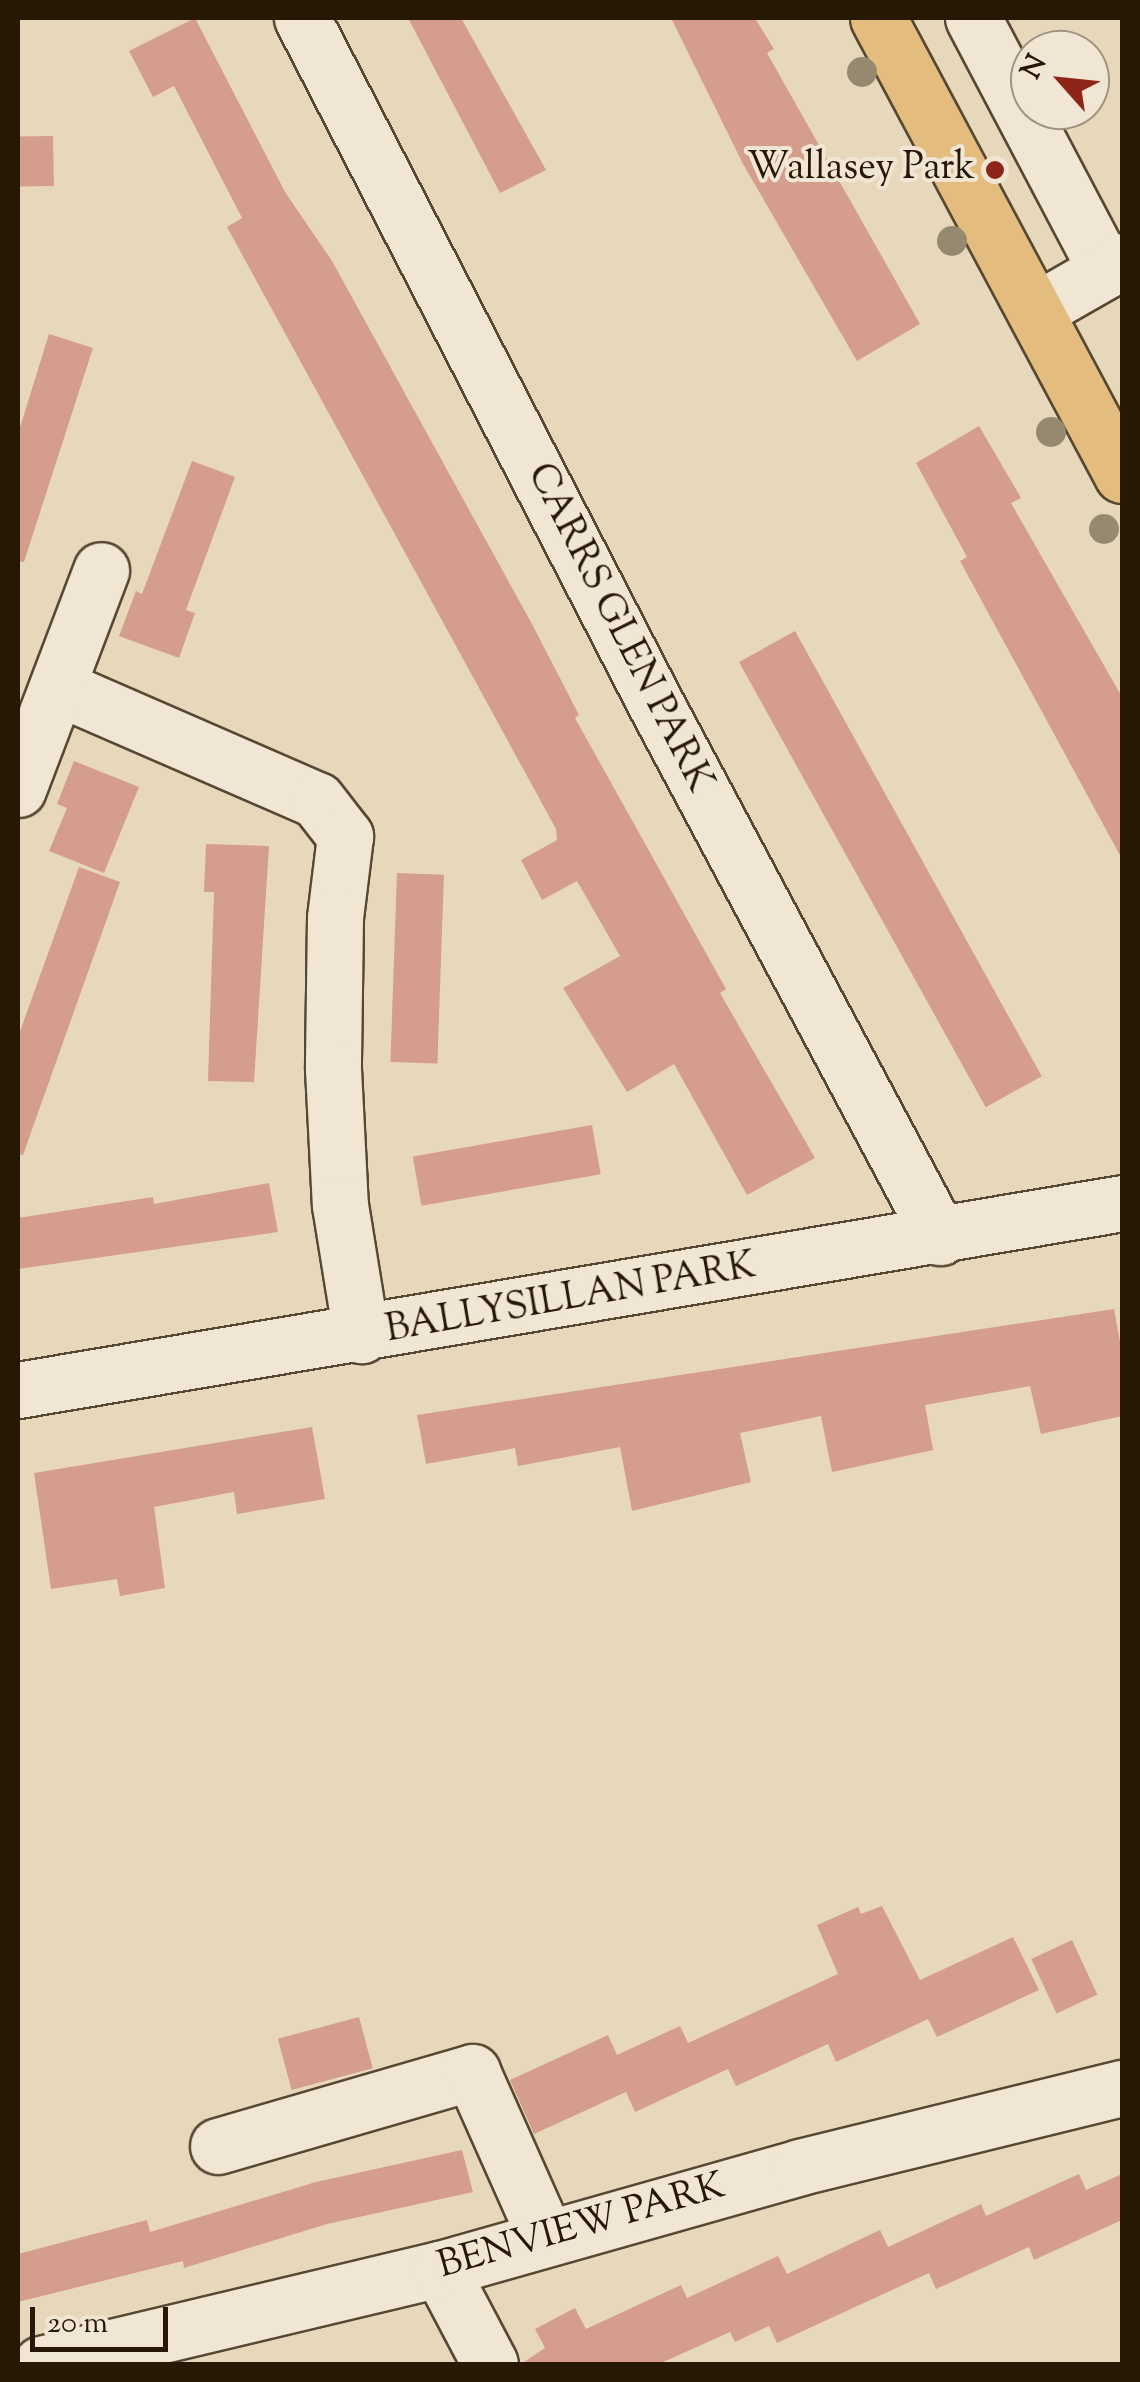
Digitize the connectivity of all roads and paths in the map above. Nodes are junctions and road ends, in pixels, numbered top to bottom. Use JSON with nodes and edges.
{"nodes":[{"id":1,"x":302,"y":18,"type":"edge"},
{"id":2,"x":878,"y":18,"type":"edge"},
{"id":3,"x":973,"y":18,"type":"edge"},
{"id":4,"x":1114,"y":266,"type":"edge"},
{"id":5,"x":1035,"y":311,"type":"junction"},
{"id":6,"x":1122,"y":475,"type":"edge"},
{"id":7,"x":101,"y":570,"type":"dead end"},
{"id":8,"x":57,"y":687,"type":"junction"},
{"id":9,"x":18,"y":789,"type":"edge"},
{"id":10,"x":1122,"y":1203,"type":"edge"},
{"id":11,"x":940,"y":1237,"type":"junction"},
{"id":12,"x":361,"y":1335,"type":"junction"},
{"id":13,"x":18,"y":1390,"type":"edge"},
{"id":14,"x":1122,"y":2088,"type":"edge"},
{"id":15,"x":218,"y":2146,"type":"dead end"},
{"id":16,"x":546,"y":2238,"type":"junction"},
{"id":17,"x":440,"y":2269,"type":"junction"},
{"id":18,"x":72,"y":2360,"type":"edge"},
{"id":19,"x":490,"y":2364,"type":"edge"}],
"edges":[{"from":1,"to":11,"type":"street","name":"CARRS GLEN PARK"},
{"from":2,"to":5,"type":"highway"},
{"from":3,"to":4,"type":"street"},
{"from":4,"to":5,"type":"street"},
{"from":5,"to":6,"type":"highway"},
{"from":7,"to":8,"type":"street"},
{"from":8,"to":9,"type":"street"},
{"from":8,"to":12,"type":"street"},
{"from":10,"to":11,"type":"street","name":"BALLYSILLAN PARK"},
{"from":11,"to":12,"type":"street","name":"BALLYSILLAN PARK"},
{"from":12,"to":13,"type":"street","name":"BALLYSILLAN PARK"},
{"from":14,"to":16,"type":"street","name":"BENVIEW PARK"},
{"from":15,"to":16,"type":"street"},
{"from":16,"to":17,"type":"street","name":"BENVIEW PARK"},
{"from":17,"to":18,"type":"street","name":"BENVIEW PARK"},
{"from":17,"to":19,"type":"street"}]}
